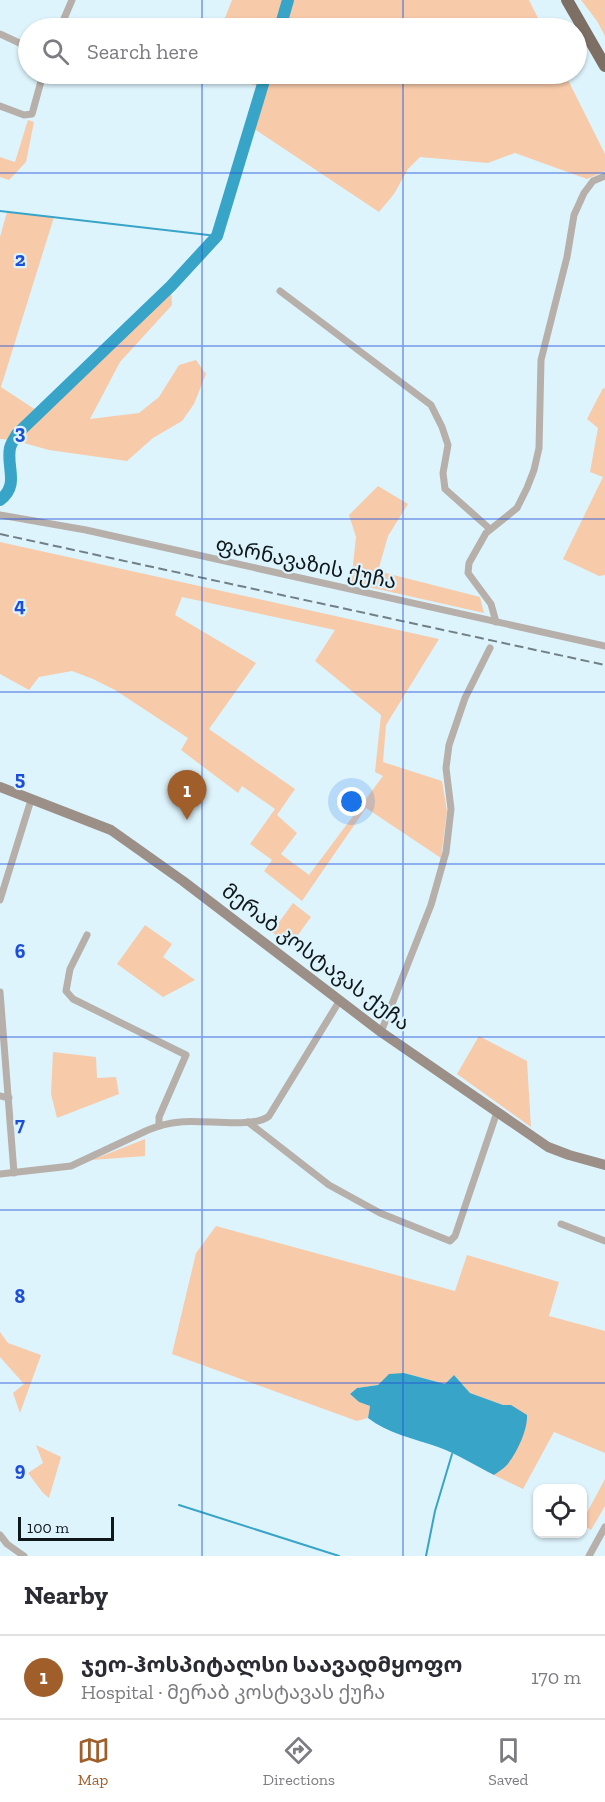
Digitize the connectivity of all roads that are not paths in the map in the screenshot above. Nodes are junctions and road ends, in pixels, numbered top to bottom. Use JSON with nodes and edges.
{"nodes":[{"id":1,"x":72,"y":0,"type":"edge"},
{"id":2,"x":567,"y":0,"type":"edge"},
{"id":3,"x":64,"y":18,"type":"edge"},
{"id":4,"x":577,"y":18,"type":"edge"},
{"id":5,"x":0,"y":34,"type":"edge"},
{"id":6,"x":587,"y":35,"type":"edge"},
{"id":7,"x":18,"y":42,"type":"edge"},
{"id":8,"x":605,"y":66,"type":"edge"},
{"id":9,"x":41,"y":84,"type":"edge"},
{"id":10,"x":0,"y":106,"type":"edge"},
{"id":11,"x":605,"y":176,"type":"edge"},
{"id":12,"x":280,"y":291,"type":"dead end"},
{"id":13,"x":0,"y":515,"type":"edge"},
{"id":14,"x":490,"y":530,"type":"junction"},
{"id":15,"x":496,"y":622,"type":"junction"},
{"id":16,"x":605,"y":646,"type":"edge"},
{"id":17,"x":490,"y":648,"type":"dead end"},
{"id":18,"x":0,"y":787,"type":"edge"},
{"id":19,"x":31,"y":800,"type":"junction"},
{"id":20,"x":0,"y":900,"type":"edge"},
{"id":21,"x":87,"y":935,"type":"dead end"},
{"id":22,"x":0,"y":992,"type":"edge"},
{"id":23,"x":340,"y":1000,"type":"junction"},
{"id":24,"x":381,"y":1032,"type":"junction"},
{"id":25,"x":0,"y":1096,"type":"edge"},
{"id":26,"x":9,"y":1098,"type":"junction"},
{"id":27,"x":497,"y":1112,"type":"junction"},
{"id":28,"x":248,"y":1122,"type":"junction"},
{"id":29,"x":159,"y":1126,"type":"junction"},
{"id":30,"x":605,"y":1165,"type":"edge"},
{"id":31,"x":14,"y":1173,"type":"junction"},
{"id":32,"x":0,"y":1174,"type":"edge"},
{"id":33,"x":561,"y":1224,"type":"dead end"},
{"id":34,"x":605,"y":1241,"type":"edge"},
{"id":35,"x":605,"y":1527,"type":"edge"},
{"id":36,"x":0,"y":1535,"type":"edge"},
{"id":37,"x":24,"y":1556,"type":"edge"},
{"id":38,"x":589,"y":1556,"type":"edge"}],
"edges":[{"from":1,"to":3,"type":"street"},
{"from":2,"to":4,"type":"highway"},
{"from":5,"to":7,"type":"street"},
{"from":6,"to":8,"type":"highway"},
{"from":9,"to":10,"type":"street"},
{"from":11,"to":14,"type":"street"},
{"from":12,"to":14,"type":"street"},
{"from":13,"to":15,"type":"street","name":"ფარნავაზის ქუჩა"},
{"from":14,"to":15,"type":"street"},
{"from":15,"to":16,"type":"street","name":"ფარნავაზის ქუჩა"},
{"from":17,"to":24,"type":"street"},
{"from":18,"to":19,"type":"main road","name":"მერაბ კოსტავას ქუჩა"},
{"from":19,"to":20,"type":"street"},
{"from":19,"to":23,"type":"main road","name":"მერაბ კოსტავას ქუჩა"},
{"from":21,"to":29,"type":"street"},
{"from":22,"to":26,"type":"street"},
{"from":23,"to":24,"type":"main road","name":"მერაბ კოსტავას ქუჩა"},
{"from":23,"to":28,"type":"street"},
{"from":24,"to":27,"type":"main road","name":"მერაბ კოსტავას ქუჩა"},
{"from":25,"to":26,"type":"street"},
{"from":26,"to":31,"type":"street"},
{"from":27,"to":28,"type":"street"},
{"from":27,"to":30,"type":"main road","name":"მერაბ კოსტავას ქუჩა"},
{"from":28,"to":29,"type":"street"},
{"from":29,"to":31,"type":"street"},
{"from":31,"to":32,"type":"street"},
{"from":33,"to":34,"type":"street"},
{"from":35,"to":38,"type":"street"},
{"from":36,"to":37,"type":"street"}]}
